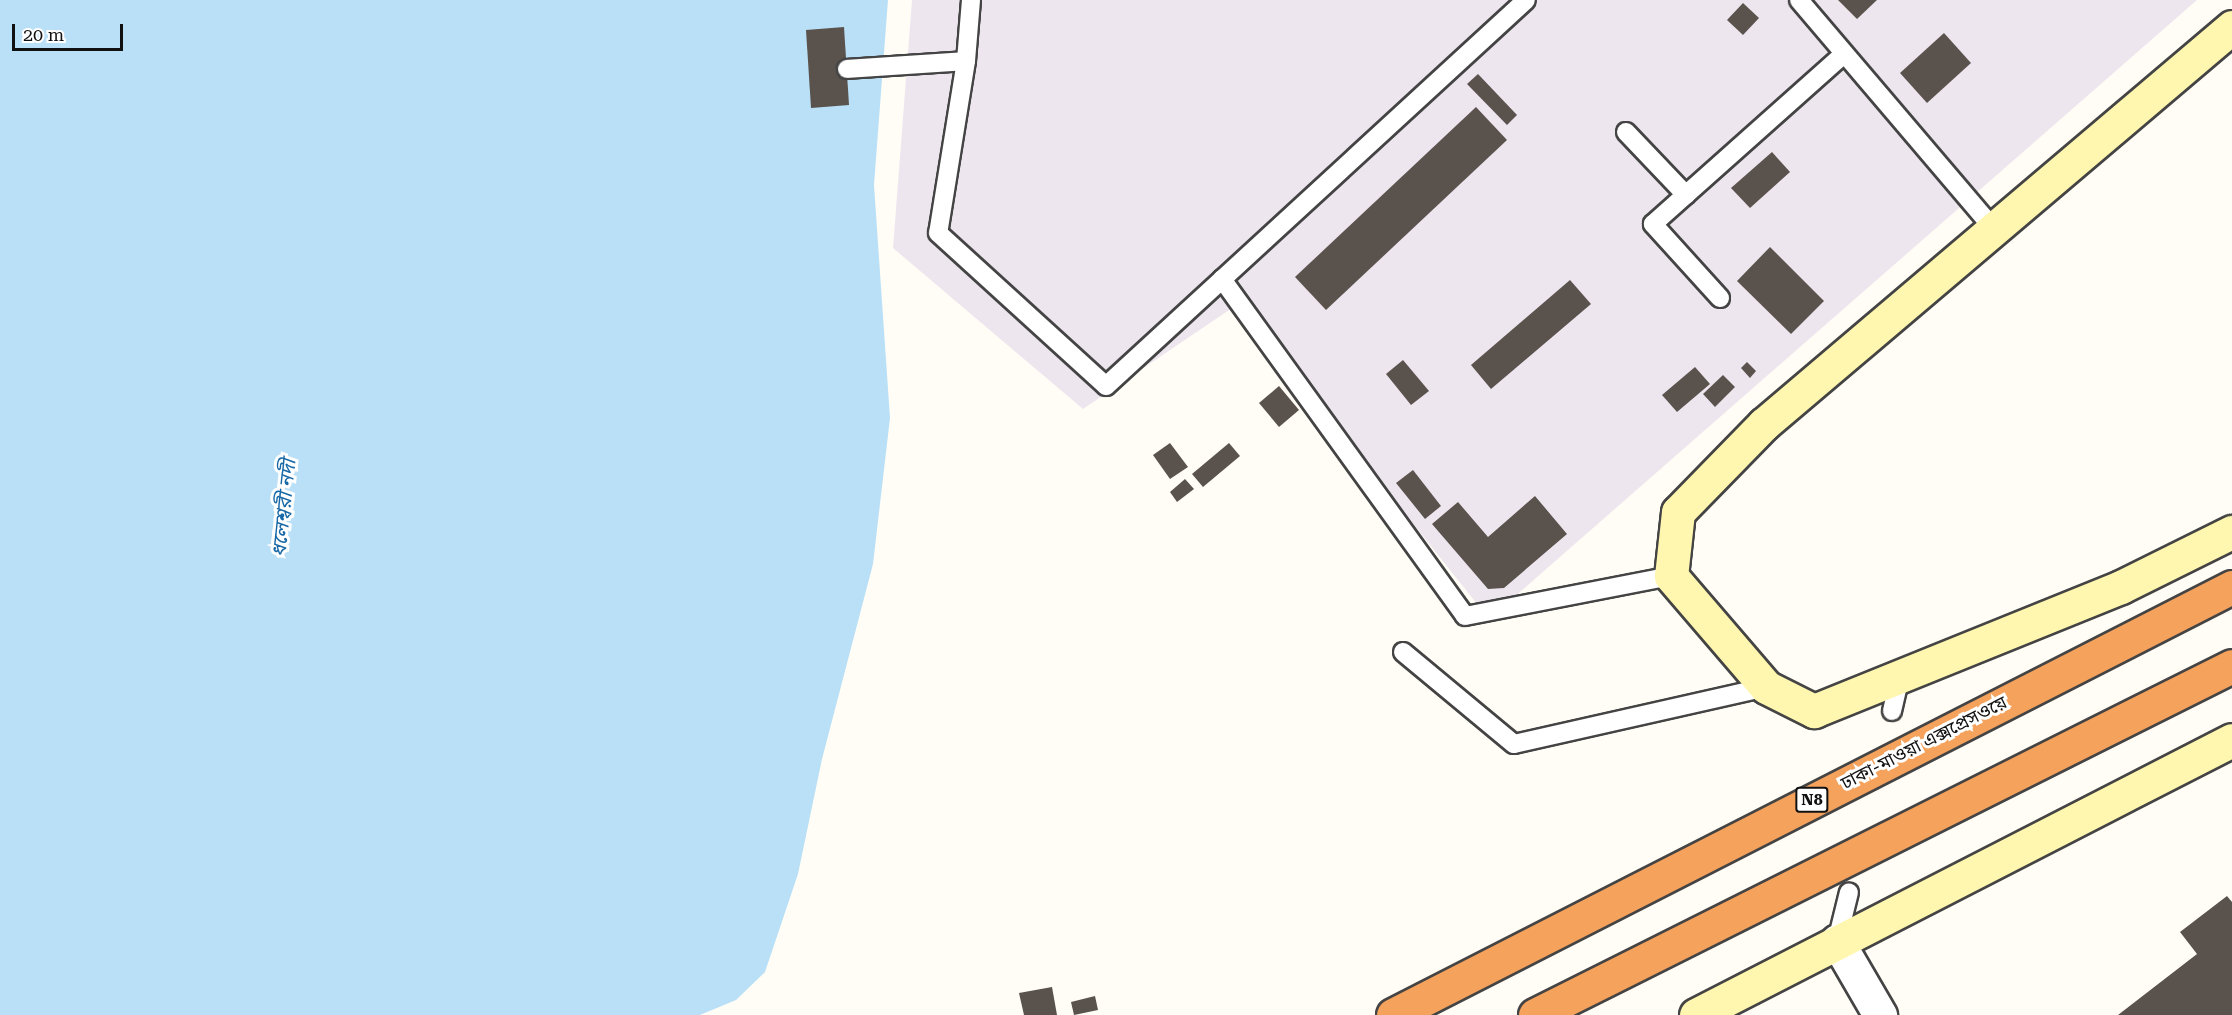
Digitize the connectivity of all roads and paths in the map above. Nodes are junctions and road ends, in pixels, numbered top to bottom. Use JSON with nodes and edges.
{"nodes":[{"id":1,"x":971,"y":0,"type":"edge"},
{"id":2,"x":1526,"y":0,"type":"edge"},
{"id":3,"x":1799,"y":0,"type":"edge"},
{"id":4,"x":2232,"y":27,"type":"edge"},
{"id":5,"x":1844,"y":54,"type":"junction"},
{"id":6,"x":966,"y":61,"type":"junction"},
{"id":7,"x":847,"y":69,"type":"dead end"},
{"id":8,"x":1626,"y":132,"type":"dead end"},
{"id":9,"x":1686,"y":195,"type":"junction"},
{"id":10,"x":1994,"y":229,"type":"junction"},
{"id":11,"x":1222,"y":279,"type":"junction"},
{"id":12,"x":1720,"y":298,"type":"dead end"},
{"id":13,"x":2232,"y":532,"type":"edge"},
{"id":14,"x":1671,"y":576,"type":"junction"},
{"id":15,"x":2232,"y":587,"type":"edge"},
{"id":16,"x":1403,"y":652,"type":"dead end"},
{"id":17,"x":2232,"y":666,"type":"edge"},
{"id":18,"x":1900,"y":676,"type":"junction"},
{"id":19,"x":1766,"y":687,"type":"junction"},
{"id":20,"x":1892,"y":711,"type":"dead end"},
{"id":21,"x":2232,"y":740,"type":"edge"},
{"id":22,"x":1849,"y":891,"type":"dead end"},
{"id":23,"x":1838,"y":941,"type":"junction"},
{"id":24,"x":1393,"y":1015,"type":"edge"},
{"id":25,"x":1534,"y":1015,"type":"edge"},
{"id":26,"x":1696,"y":1015,"type":"edge"},
{"id":27,"x":1880,"y":1015,"type":"edge"}],
"edges":[{"from":1,"to":6,"type":"lane"},
{"from":2,"to":11,"type":"lane"},
{"from":3,"to":5,"type":"lane"},
{"from":4,"to":10,"type":"street"},
{"from":5,"to":9,"type":"lane"},
{"from":5,"to":10,"type":"lane"},
{"from":6,"to":7,"type":"lane"},
{"from":6,"to":11,"type":"lane"},
{"from":8,"to":9,"type":"lane"},
{"from":9,"to":12,"type":"lane"},
{"from":10,"to":14,"type":"street"},
{"from":11,"to":14,"type":"lane"},
{"from":13,"to":18,"type":"street"},
{"from":14,"to":19,"type":"street"},
{"from":15,"to":24,"type":"highway","name":"ঢাকা-মাওয়া এক্সপ্রেসওয়ে","number":"N8"},
{"from":16,"to":19,"type":"lane"},
{"from":17,"to":25,"type":"highway"},
{"from":18,"to":19,"type":"street"},
{"from":18,"to":20,"type":"lane"},
{"from":21,"to":23,"type":"street"},
{"from":22,"to":23,"type":"lane"},
{"from":23,"to":26,"type":"street"},
{"from":23,"to":27,"type":"street"}]}
